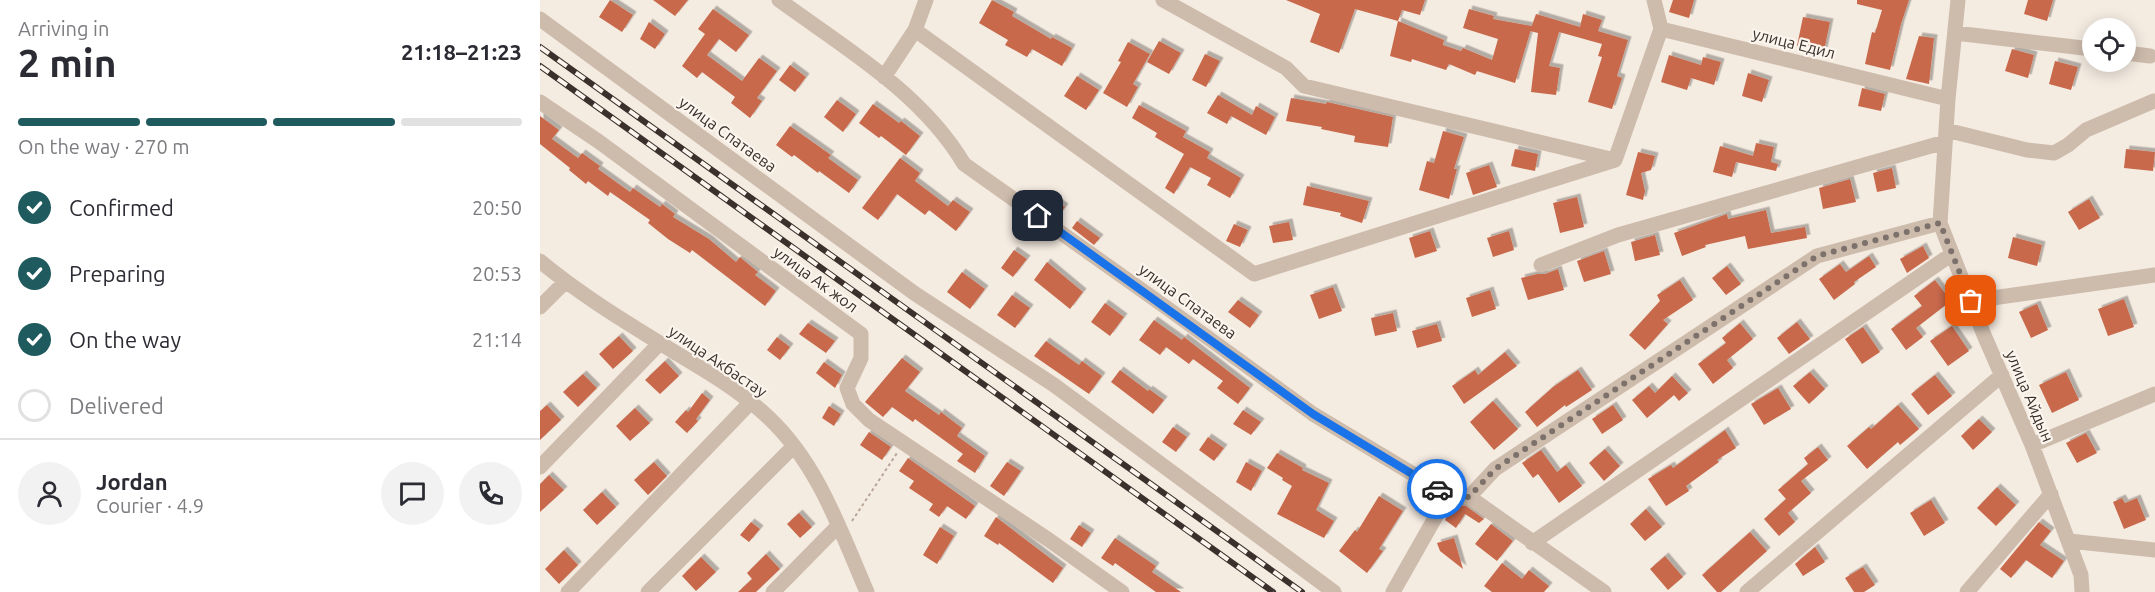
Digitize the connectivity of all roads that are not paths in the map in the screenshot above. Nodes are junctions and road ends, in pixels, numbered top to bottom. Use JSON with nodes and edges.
{"nodes":[{"id":1,"x":779,"y":0,"type":"edge"},
{"id":2,"x":926,"y":0,"type":"edge"},
{"id":3,"x":1162,"y":0,"type":"edge"},
{"id":4,"x":1654,"y":0,"type":"edge"},
{"id":5,"x":1958,"y":0,"type":"edge"},
{"id":6,"x":540,"y":19,"type":"edge"},
{"id":7,"x":1661,"y":29,"type":"junction"},
{"id":8,"x":915,"y":30,"type":"junction"},
{"id":9,"x":1955,"y":33,"type":"junction"},
{"id":10,"x":2082,"y":48,"type":"edge"},
{"id":11,"x":2136,"y":54,"type":"edge"},
{"id":12,"x":2150,"y":56,"type":"dead end"},
{"id":13,"x":884,"y":77,"type":"junction"},
{"id":14,"x":1948,"y":99,"type":"junction"},
{"id":15,"x":2154,"y":101,"type":"edge"},
{"id":16,"x":540,"y":102,"type":"edge"},
{"id":17,"x":1946,"y":136,"type":"junction"},
{"id":18,"x":1615,"y":160,"type":"junction"},
{"id":19,"x":1940,"y":223,"type":"junction"},
{"id":20,"x":1952,"y":254,"type":"junction"},
{"id":21,"x":540,"y":261,"type":"edge"},
{"id":22,"x":1541,"y":265,"type":"dead end"},
{"id":23,"x":2155,"y":275,"type":"edge"},
{"id":24,"x":565,"y":282,"type":"junction"},
{"id":25,"x":1971,"y":301,"type":"junction"},
{"id":26,"x":540,"y":307,"type":"edge"},
{"id":27,"x":660,"y":343,"type":"junction"},
{"id":28,"x":2001,"y":375,"type":"junction"},
{"id":29,"x":2155,"y":394,"type":"edge"},
{"id":30,"x":750,"y":403,"type":"junction"},
{"id":31,"x":2032,"y":445,"type":"junction"},
{"id":32,"x":794,"y":446,"type":"junction"},
{"id":33,"x":540,"y":467,"type":"edge"},
{"id":34,"x":2051,"y":494,"type":"junction"},
{"id":35,"x":1448,"y":495,"type":"junction"},
{"id":36,"x":1469,"y":497,"type":"junction"},
{"id":37,"x":840,"y":531,"type":"junction"},
{"id":38,"x":2069,"y":541,"type":"junction"},
{"id":39,"x":1532,"y":543,"type":"junction"},
{"id":40,"x":2155,"y":550,"type":"edge"},
{"id":41,"x":568,"y":592,"type":"edge"},
{"id":42,"x":648,"y":592,"type":"edge"},
{"id":43,"x":773,"y":592,"type":"edge"},
{"id":44,"x":867,"y":592,"type":"edge"},
{"id":45,"x":1122,"y":592,"type":"edge"},
{"id":46,"x":1334,"y":592,"type":"edge"},
{"id":47,"x":1393,"y":592,"type":"edge"},
{"id":48,"x":1604,"y":592,"type":"edge"},
{"id":49,"x":1748,"y":592,"type":"edge"},
{"id":50,"x":1967,"y":592,"type":"edge"},
{"id":51,"x":2082,"y":592,"type":"edge"}],
"edges":[{"from":1,"to":13,"type":"street","name":"улица Спатаева"},
{"from":2,"to":8,"type":"street"},
{"from":3,"to":18,"type":"street"},
{"from":4,"to":7,"type":"street"},
{"from":5,"to":9,"type":"street","name":"улица Айдын"},
{"from":6,"to":46,"type":"street","name":"улица Спатаева"},
{"from":7,"to":14,"type":"street","name":"улица Едил"},
{"from":7,"to":18,"type":"street"},
{"from":8,"to":13,"type":"street"},
{"from":8,"to":18,"type":"street"},
{"from":9,"to":10,"type":"street"},
{"from":9,"to":14,"type":"street","name":"улица Айдын"},
{"from":11,"to":12,"type":"street"},
{"from":13,"to":35,"type":"street","name":"улица Спатаева"},
{"from":14,"to":17,"type":"street","name":"улица Айдын"},
{"from":15,"to":17,"type":"street"},
{"from":16,"to":45,"type":"street","name":"улица Ак жол"},
{"from":17,"to":19,"type":"street","name":"улица Айдын"},
{"from":17,"to":22,"type":"street"},
{"from":19,"to":20,"type":"street","name":"улица Айдын"},
{"from":19,"to":36,"type":"street"},
{"from":20,"to":25,"type":"street","name":"улица Айдын"},
{"from":20,"to":39,"type":"street"},
{"from":21,"to":24,"type":"street","name":"улица Акбастау"},
{"from":23,"to":25,"type":"street"},
{"from":24,"to":26,"type":"street"},
{"from":24,"to":27,"type":"street","name":"улица Акбастау"},
{"from":25,"to":28,"type":"street","name":"улица Айдын"},
{"from":27,"to":30,"type":"street","name":"улица Акбастау"},
{"from":27,"to":33,"type":"street"},
{"from":28,"to":31,"type":"street","name":"улица Айдын"},
{"from":28,"to":49,"type":"street"},
{"from":29,"to":31,"type":"street"},
{"from":30,"to":32,"type":"street","name":"улица Акбастау"},
{"from":30,"to":41,"type":"street"},
{"from":31,"to":34,"type":"street","name":"улица Айдын"},
{"from":32,"to":37,"type":"street","name":"улица Акбастау"},
{"from":32,"to":42,"type":"street"},
{"from":34,"to":38,"type":"street","name":"улица Айдын"},
{"from":34,"to":50,"type":"street"},
{"from":35,"to":36,"type":"street","name":"улица Спатаева"},
{"from":35,"to":47,"type":"street"},
{"from":36,"to":39,"type":"street"},
{"from":37,"to":43,"type":"street"},
{"from":37,"to":44,"type":"street","name":"улица Акбастау"},
{"from":38,"to":40,"type":"street"},
{"from":38,"to":51,"type":"street","name":"улица Айдын"},
{"from":39,"to":48,"type":"street"}]}
